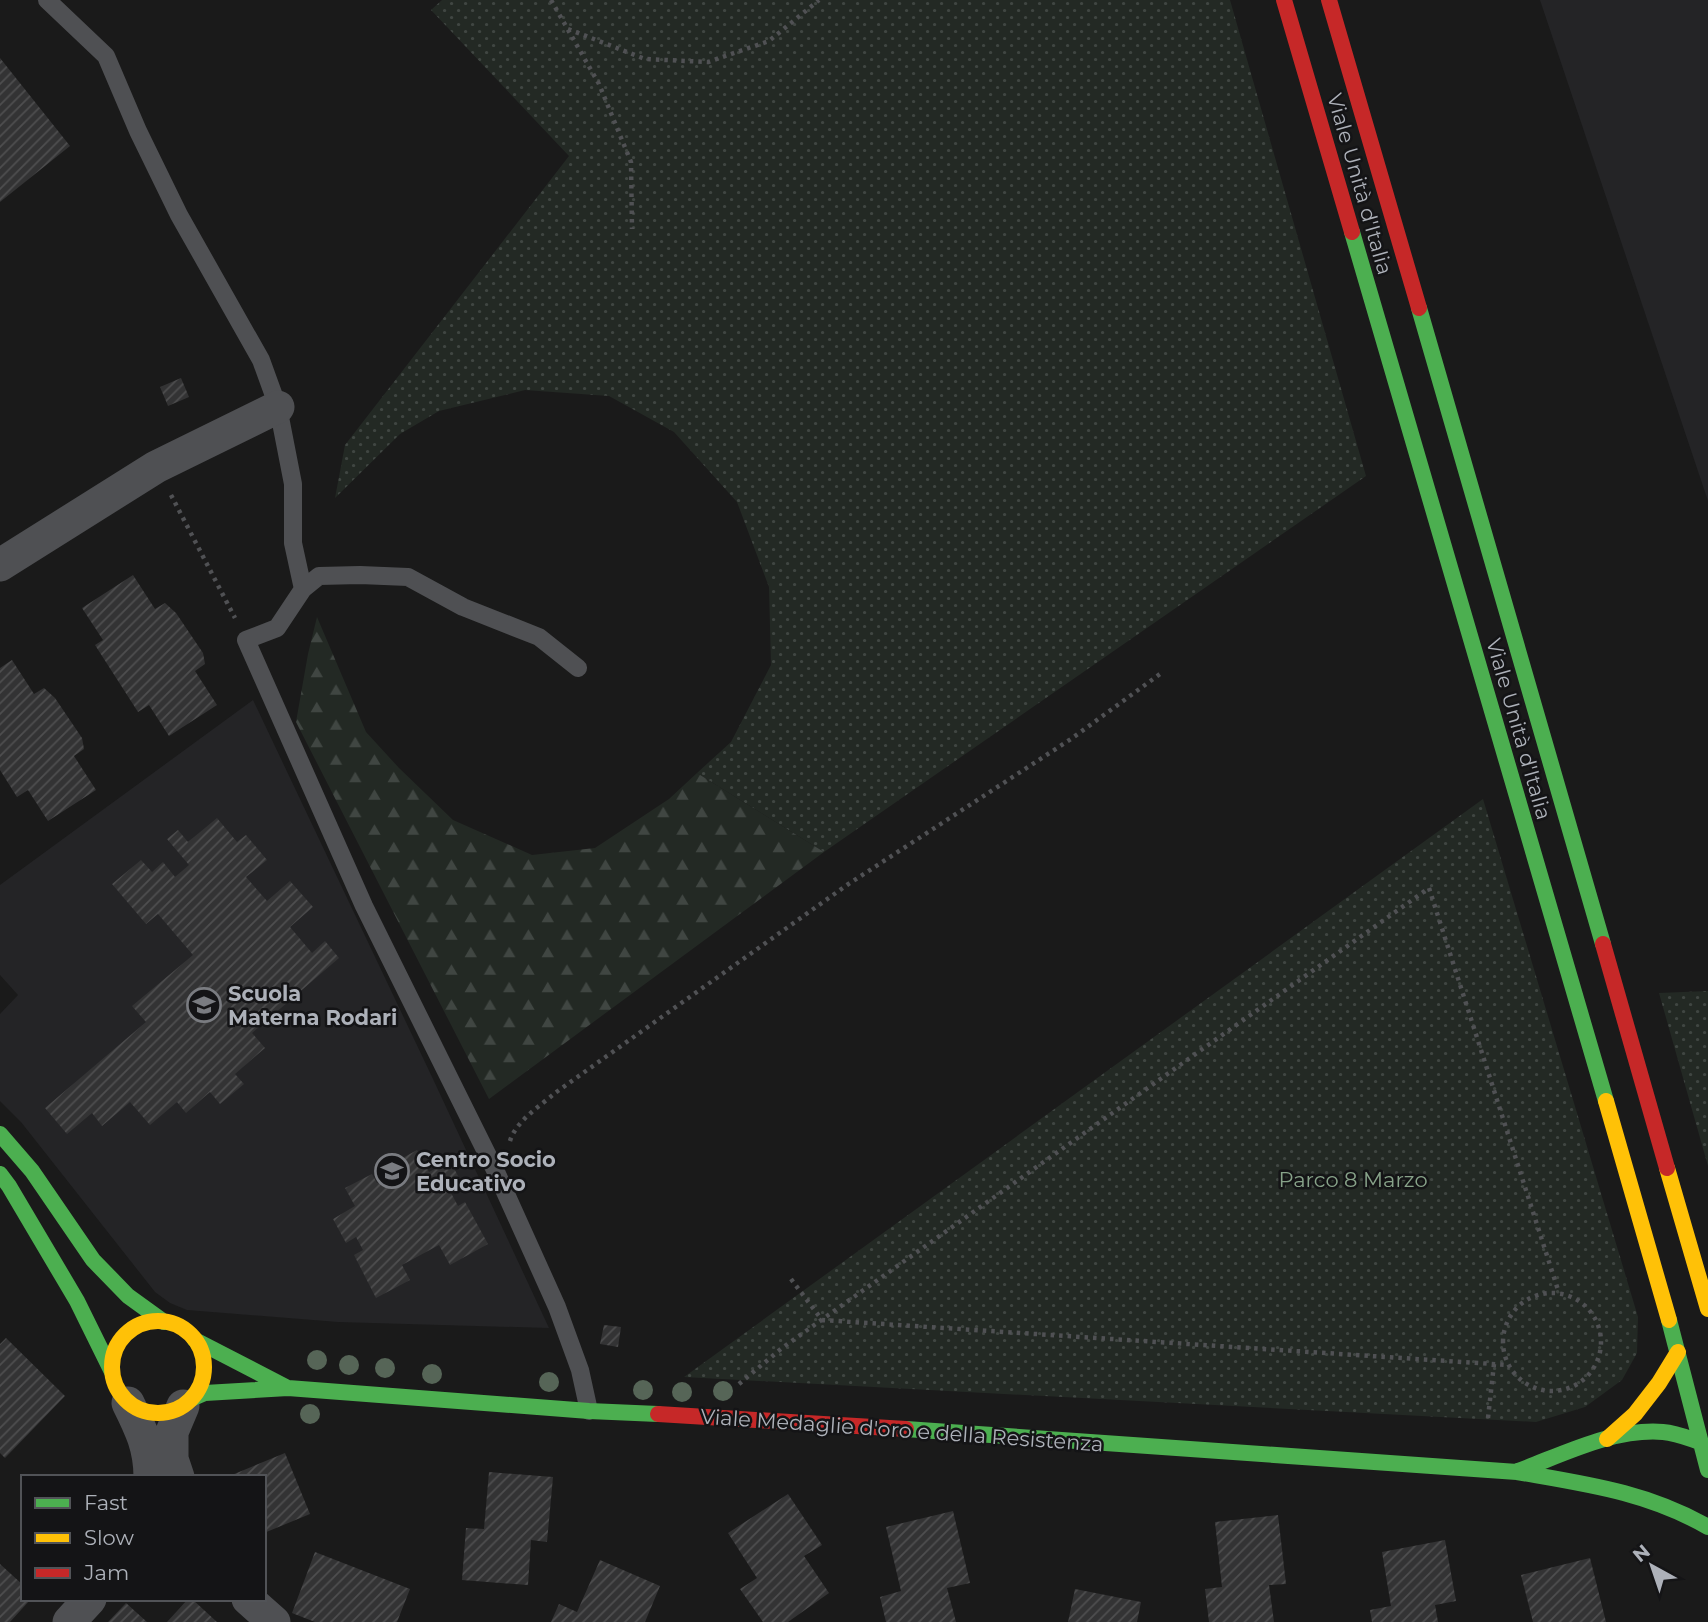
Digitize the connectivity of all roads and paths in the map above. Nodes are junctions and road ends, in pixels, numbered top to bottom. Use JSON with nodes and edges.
{"nodes":[{"id":1,"x":47,"y":0,"type":"edge"},
{"id":2,"x":551,"y":0,"type":"edge"},
{"id":3,"x":819,"y":0,"type":"edge"},
{"id":4,"x":1284,"y":0,"type":"edge"},
{"id":5,"x":1329,"y":0,"type":"edge"},
{"id":6,"x":568,"y":29,"type":"junction"},
{"id":7,"x":632,"y":229,"type":"dead end"},
{"id":8,"x":278,"y":407,"type":"junction"},
{"id":9,"x":156,"y":467,"type":"junction"},
{"id":10,"x":0,"y":565,"type":"edge"},
{"id":11,"x":303,"y":589,"type":"junction"},
{"id":12,"x":246,"y":640,"type":"junction"},
{"id":13,"x":578,"y":668,"type":"dead end"},
{"id":14,"x":1160,"y":674,"type":"dead end"},
{"id":15,"x":0,"y":1134,"type":"edge"},
{"id":16,"x":0,"y":1174,"type":"edge"},
{"id":17,"x":497,"y":1174,"type":"junction"},
{"id":18,"x":791,"y":1279,"type":"dead end"},
{"id":19,"x":1559,"y":1293,"type":"junction"},
{"id":20,"x":1708,"y":1309,"type":"edge"},
{"id":21,"x":822,"y":1320,"type":"junction"},
{"id":22,"x":164,"y":1322,"type":"junction"},
{"id":23,"x":195,"y":1340,"type":"junction"},
{"id":24,"x":1678,"y":1352,"type":"junction"},
{"id":25,"x":1494,"y":1364,"type":"junction"},
{"id":26,"x":1508,"y":1365,"type":"junction"},
{"id":27,"x":112,"y":1372,"type":"junction"},
{"id":28,"x":288,"y":1388,"type":"junction"},
{"id":29,"x":128,"y":1403,"type":"junction"},
{"id":30,"x":187,"y":1403,"type":"junction"},
{"id":31,"x":589,"y":1411,"type":"junction"},
{"id":32,"x":701,"y":1416,"type":"junction"},
{"id":33,"x":1488,"y":1418,"type":"dead end"},
{"id":34,"x":1607,"y":1439,"type":"junction"},
{"id":35,"x":1705,"y":1454,"type":"edge"},
{"id":36,"x":1517,"y":1472,"type":"junction"},
{"id":37,"x":150,"y":1475,"type":"edge"},
{"id":38,"x":177,"y":1475,"type":"edge"},
{"id":39,"x":1708,"y":1527,"type":"edge"},
{"id":40,"x":88,"y":1601,"type":"edge"},
{"id":41,"x":250,"y":1601,"type":"edge"},
{"id":42,"x":69,"y":1622,"type":"edge"},
{"id":43,"x":274,"y":1622,"type":"edge"}],
"edges":[{"from":1,"to":8,"type":"lane"},
{"from":2,"to":6,"type":"path"},
{"from":3,"to":6,"type":"path"},
{"from":4,"to":24,"type":"main road","name":"Viale Unità d'Italia"},
{"from":5,"to":20,"type":"main road","name":"Viale Unità d'Italia"},
{"from":6,"to":7,"type":"path"},
{"from":8,"to":9,"type":"street"},
{"from":8,"to":11,"type":"lane"},
{"from":9,"to":10,"type":"street"},
{"from":9,"to":12,"type":"path"},
{"from":11,"to":12,"type":"lane"},
{"from":11,"to":13,"type":"lane"},
{"from":12,"to":17,"type":"lane"},
{"from":14,"to":17,"type":"path"},
{"from":15,"to":22,"type":"main road"},
{"from":16,"to":27,"type":"main road"},
{"from":17,"to":31,"type":"lane"},
{"from":18,"to":21,"type":"path"},
{"from":19,"to":21,"type":"path"},
{"from":19,"to":26,"type":"path"},
{"from":19,"to":26,"type":"path"},
{"from":21,"to":25,"type":"path"},
{"from":21,"to":32,"type":"path"},
{"from":22,"to":23,"type":"main road"},
{"from":22,"to":27,"type":"main road"},
{"from":23,"to":28,"type":"main road","name":"Viale Medaglie d'oro e della Resistenza"},
{"from":23,"to":30,"type":"main road"},
{"from":24,"to":34,"type":"main road"},
{"from":24,"to":35,"type":"main road","name":"Viale Unità d'Italia"},
{"from":25,"to":26,"type":"path"},
{"from":25,"to":33,"type":"path"},
{"from":27,"to":29,"type":"main road"},
{"from":28,"to":30,"type":"main road","name":"Viale Medaglie d'oro e della Resistenza"},
{"from":28,"to":31,"type":"main road","name":"Viale Medaglie d'oro e della Resistenza"},
{"from":29,"to":30,"type":"main road"},
{"from":29,"to":37,"type":"street"},
{"from":30,"to":38,"type":"street"},
{"from":31,"to":32,"type":"main road","name":"Viale Medaglie d'oro e della Resistenza"},
{"from":32,"to":36,"type":"main road","name":"Viale Medaglie d'oro e della Resistenza"},
{"from":34,"to":35,"type":"main road"},
{"from":34,"to":36,"type":"main road"},
{"from":36,"to":39,"type":"main road","name":"Viale Medaglie d'oro e della Resistenza"},
{"from":40,"to":42,"type":"street"},
{"from":41,"to":43,"type":"street"}]}
